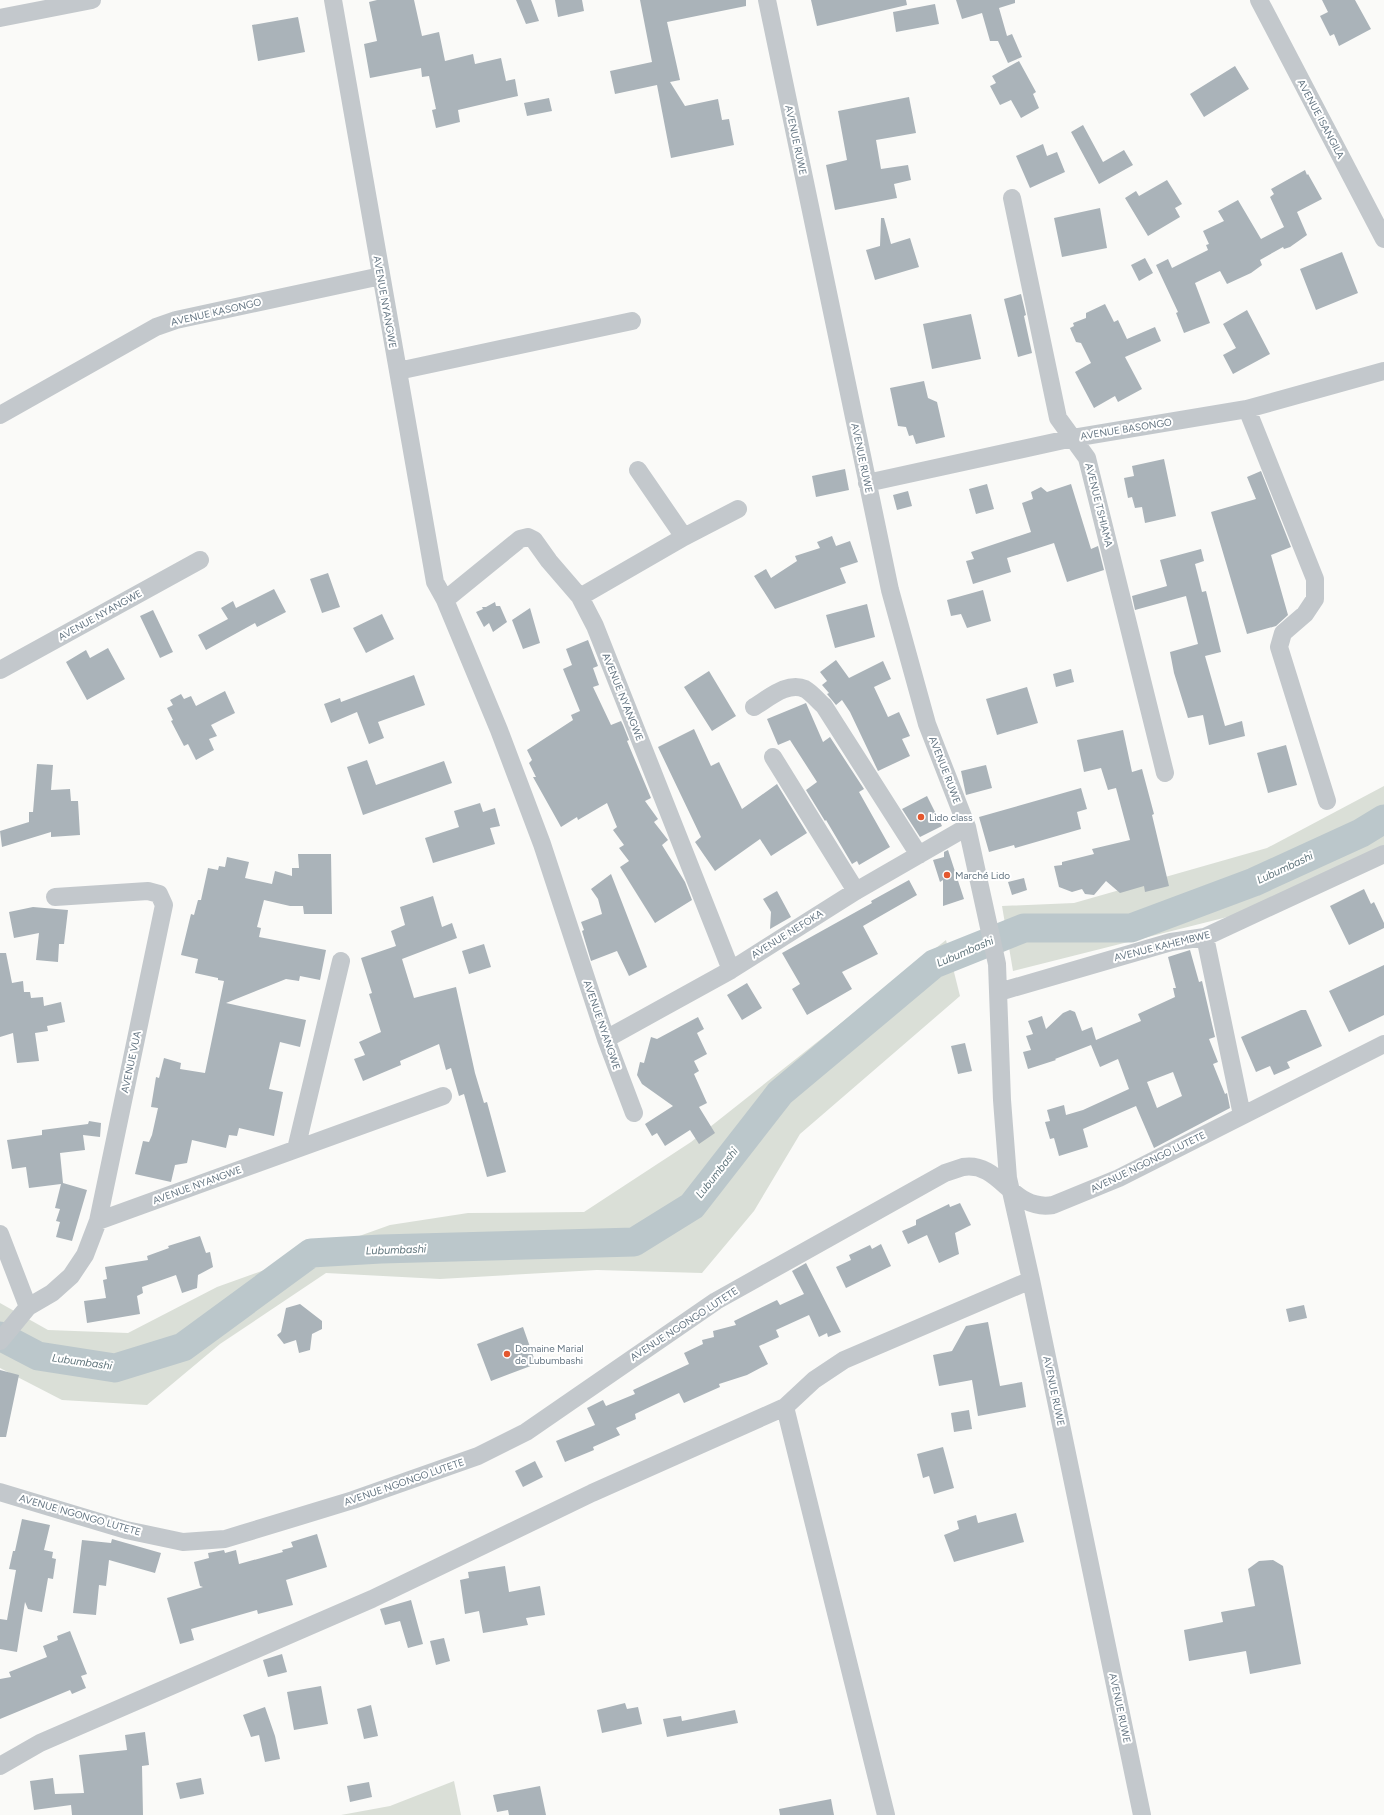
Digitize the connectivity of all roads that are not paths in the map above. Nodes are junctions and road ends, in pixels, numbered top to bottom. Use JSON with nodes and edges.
{"nodes":[{"id":1,"x":92,"y":0,"type":"edge"},
{"id":2,"x":333,"y":0,"type":"edge"},
{"id":3,"x":767,"y":0,"type":"edge"},
{"id":4,"x":1259,"y":0,"type":"edge"},
{"id":5,"x":0,"y":18,"type":"edge"},
{"id":6,"x":1012,"y":198,"type":"dead end"},
{"id":7,"x":1384,"y":239,"type":"edge"},
{"id":8,"x":381,"y":276,"type":"junction"},
{"id":9,"x":632,"y":321,"type":"dead end"},
{"id":10,"x":398,"y":371,"type":"junction"},
{"id":11,"x":1384,"y":371,"type":"edge"},
{"id":12,"x":1247,"y":409,"type":"junction"},
{"id":13,"x":0,"y":415,"type":"edge"},
{"id":14,"x":1073,"y":438,"type":"junction"},
{"id":15,"x":638,"y":470,"type":"dead end"},
{"id":16,"x":867,"y":483,"type":"junction"},
{"id":17,"x":738,"y":509,"type":"dead end"},
{"id":18,"x":684,"y":537,"type":"junction"},
{"id":19,"x":200,"y":560,"type":"dead end"},
{"id":20,"x":580,"y":597,"type":"junction"},
{"id":21,"x":446,"y":600,"type":"junction"},
{"id":22,"x":0,"y":670,"type":"edge"},
{"id":23,"x":754,"y":707,"type":"dead end"},
{"id":24,"x":773,"y":757,"type":"dead end"},
{"id":25,"x":1165,"y":773,"type":"dead end"},
{"id":26,"x":1327,"y":801,"type":"dead end"},
{"id":27,"x":967,"y":827,"type":"junction"},
{"id":28,"x":1384,"y":854,"type":"edge"},
{"id":29,"x":919,"y":855,"type":"junction"},
{"id":30,"x":856,"y":891,"type":"junction"},
{"id":31,"x":55,"y":898,"type":"dead end"},
{"id":32,"x":1205,"y":937,"type":"junction"},
{"id":33,"x":341,"y":961,"type":"dead end"},
{"id":34,"x":731,"y":970,"type":"junction"},
{"id":35,"x":999,"y":992,"type":"junction"},
{"id":36,"x":606,"y":1040,"type":"junction"},
{"id":37,"x":1384,"y":1044,"type":"edge"},
{"id":38,"x":443,"y":1096,"type":"dead end"},
{"id":39,"x":634,"y":1113,"type":"dead end"},
{"id":40,"x":1242,"y":1115,"type":"junction"},
{"id":41,"x":296,"y":1149,"type":"junction"},
{"id":42,"x":1011,"y":1192,"type":"junction"},
{"id":43,"x":98,"y":1221,"type":"junction"},
{"id":44,"x":0,"y":1234,"type":"edge"},
{"id":45,"x":1031,"y":1280,"type":"junction"},
{"id":46,"x":26,"y":1310,"type":"junction"},
{"id":47,"x":0,"y":1341,"type":"edge"},
{"id":48,"x":785,"y":1407,"type":"junction"},
{"id":49,"x":0,"y":1492,"type":"edge"},
{"id":50,"x":0,"y":1766,"type":"edge"},
{"id":51,"x":886,"y":1815,"type":"edge"},
{"id":52,"x":1142,"y":1815,"type":"edge"}],
"edges":[{"from":1,"to":5,"type":"street"},
{"from":2,"to":8,"type":"street","name":"AVENUE NYANGWE"},
{"from":3,"to":16,"type":"street","name":"AVENUE RUWE"},
{"from":4,"to":7,"type":"street","name":"AVENUE ISANGILA"},
{"from":6,"to":14,"type":"street","name":"AVENUE TSHIAMA"},
{"from":8,"to":10,"type":"street","name":"AVENUE NYANGWE"},
{"from":8,"to":13,"type":"street","name":"AVENUE KASONGO"},
{"from":9,"to":10,"type":"street"},
{"from":10,"to":21,"type":"street","name":"AVENUE NYANGWE"},
{"from":11,"to":12,"type":"street","name":"AVENUE BASONGO"},
{"from":12,"to":14,"type":"street","name":"AVENUE BASONGO"},
{"from":12,"to":26,"type":"street"},
{"from":14,"to":16,"type":"street","name":"AVENUE BASONGO"},
{"from":14,"to":25,"type":"street","name":"AVENUE TSHIAMA"},
{"from":15,"to":18,"type":"street"},
{"from":16,"to":27,"type":"street","name":"AVENUE RUWE"},
{"from":17,"to":18,"type":"street"},
{"from":18,"to":20,"type":"street"},
{"from":19,"to":22,"type":"street","name":"AVENUE NYANGWE"},
{"from":20,"to":21,"type":"street","name":"AVENUE NYANGWE"},
{"from":20,"to":34,"type":"street","name":"AVENUE NYANGWE"},
{"from":21,"to":36,"type":"street","name":"AVENUE NYANGWE"},
{"from":23,"to":29,"type":"street"},
{"from":24,"to":30,"type":"street"},
{"from":27,"to":29,"type":"street","name":"AVENUE NEFOKA"},
{"from":27,"to":35,"type":"street","name":"AVENUE RUWE"},
{"from":28,"to":32,"type":"street","name":"AVENUE KAHEMBWE"},
{"from":29,"to":30,"type":"street","name":"AVENUE NEFOKA"},
{"from":30,"to":34,"type":"street","name":"AVENUE NEFOKA"},
{"from":31,"to":43,"type":"street","name":"AVENUE VUA"},
{"from":32,"to":35,"type":"street","name":"AVENUE KAHEMBWE"},
{"from":32,"to":40,"type":"street"},
{"from":33,"to":41,"type":"street"},
{"from":34,"to":36,"type":"street","name":"AVENUE NEFOKA"},
{"from":35,"to":42,"type":"street","name":"AVENUE RUWE"},
{"from":36,"to":39,"type":"street","name":"AVENUE NYANGWE"},
{"from":37,"to":40,"type":"street","name":"AVENUE NGONGO LUTETE"},
{"from":38,"to":41,"type":"street","name":"AVENUE NYANGWE"},
{"from":40,"to":42,"type":"street","name":"AVENUE NGONGO LUTETE"},
{"from":41,"to":43,"type":"street","name":"AVENUE NYANGWE"},
{"from":42,"to":45,"type":"street","name":"AVENUE RUWE"},
{"from":42,"to":49,"type":"street","name":"AVENUE NGONGO LUTETE"},
{"from":43,"to":46,"type":"street","name":"AVENUE VUA"},
{"from":44,"to":46,"type":"street"},
{"from":45,"to":48,"type":"street"},
{"from":45,"to":52,"type":"street","name":"AVENUE RUWE"},
{"from":46,"to":47,"type":"street"},
{"from":48,"to":50,"type":"street"},
{"from":48,"to":51,"type":"street"}]}
